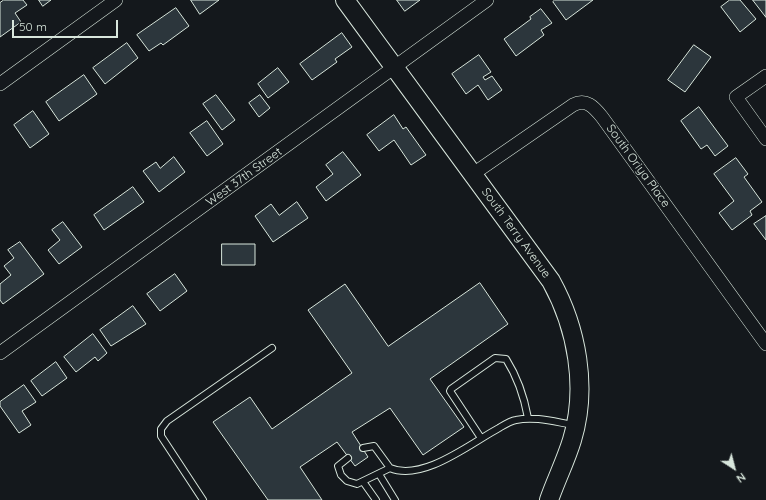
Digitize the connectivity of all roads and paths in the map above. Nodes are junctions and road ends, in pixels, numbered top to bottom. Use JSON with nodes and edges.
{"nodes":[{"id":1,"x":116,"y":0,"type":"edge"},
{"id":2,"x":345,"y":0,"type":"edge"},
{"id":3,"x":487,"y":0,"type":"edge"},
{"id":4,"x":394,"y":68,"type":"junction"},
{"id":5,"x":766,"y":76,"type":"edge"},
{"id":6,"x":0,"y":84,"type":"edge"},
{"id":7,"x":766,"y":140,"type":"edge"},
{"id":8,"x":473,"y":174,"type":"junction"},
{"id":9,"x":766,"y":344,"type":"edge"},
{"id":10,"x":272,"y":348,"type":"dead end"},
{"id":11,"x":0,"y":353,"type":"edge"},
{"id":12,"x":528,"y":418,"type":"junction"},
{"id":13,"x":575,"y":426,"type":"junction"},
{"id":14,"x":481,"y":438,"type":"junction"},
{"id":15,"x":363,"y":448,"type":"dead end"},
{"id":16,"x":348,"y":458,"type":"dead end"},
{"id":17,"x":390,"y":468,"type":"junction"},
{"id":18,"x":379,"y":474,"type":"junction"},
{"id":19,"x":364,"y":483,"type":"junction"},
{"id":20,"x":202,"y":500,"type":"edge"},
{"id":21,"x":376,"y":500,"type":"edge"},
{"id":22,"x":395,"y":500,"type":"edge"},
{"id":23,"x":549,"y":500,"type":"edge"}],
"edges":[{"from":1,"to":6,"type":"street"},
{"from":2,"to":4,"type":"street","name":"South Terry Avenue"},
{"from":3,"to":4,"type":"street","name":"West 37th Street"},
{"from":4,"to":8,"type":"street","name":"South Terry Avenue"},
{"from":4,"to":11,"type":"street","name":"West 37th Street"},
{"from":5,"to":7,"type":"street"},
{"from":8,"to":9,"type":"street","name":"South Oriya Place"},
{"from":8,"to":13,"type":"street","name":"South Terry Avenue"},
{"from":10,"to":20,"type":"lane"},
{"from":12,"to":13,"type":"lane"},
{"from":12,"to":14,"type":"lane"},
{"from":12,"to":14,"type":"lane"},
{"from":13,"to":23,"type":"street","name":"South Terry Avenue"},
{"from":14,"to":17,"type":"lane"},
{"from":15,"to":17,"type":"lane"},
{"from":16,"to":19,"type":"lane"},
{"from":17,"to":18,"type":"lane"},
{"from":18,"to":19,"type":"lane"},
{"from":18,"to":22,"type":"lane"},
{"from":19,"to":21,"type":"lane"}]}
